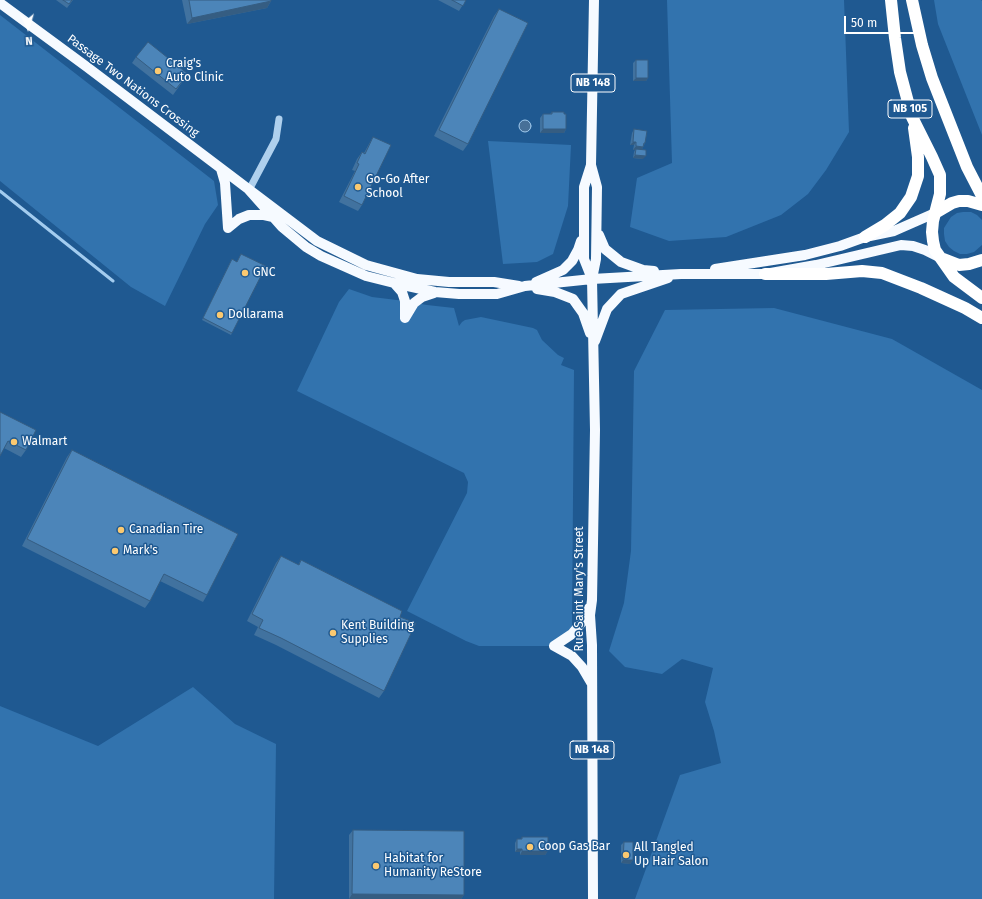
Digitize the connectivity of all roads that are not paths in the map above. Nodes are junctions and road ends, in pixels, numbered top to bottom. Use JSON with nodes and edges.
{"nodes":[{"id":1,"x":594,"y":0,"type":"edge"},
{"id":2,"x":891,"y":0,"type":"edge"},
{"id":3,"x":912,"y":0,"type":"edge"},
{"id":4,"x":0,"y":4,"type":"edge"},
{"id":5,"x":912,"y":117,"type":"junction"},
{"id":6,"x":279,"y":119,"type":"dead end"},
{"id":7,"x":591,"y":165,"type":"junction"},
{"id":8,"x":221,"y":169,"type":"junction"},
{"id":9,"x":249,"y":190,"type":"junction"},
{"id":10,"x":982,"y":196,"type":"edge"},
{"id":11,"x":982,"y":205,"type":"edge"},
{"id":12,"x":935,"y":213,"type":"junction"},
{"id":13,"x":273,"y":217,"type":"junction"},
{"id":14,"x":584,"y":230,"type":"junction"},
{"id":15,"x":597,"y":230,"type":"junction"},
{"id":16,"x":865,"y":237,"type":"junction"},
{"id":17,"x":941,"y":258,"type":"junction"},
{"id":18,"x":982,"y":260,"type":"edge"},
{"id":19,"x":682,"y":274,"type":"junction"},
{"id":20,"x":765,"y":274,"type":"junction"},
{"id":21,"x":592,"y":279,"type":"junction"},
{"id":22,"x":394,"y":284,"type":"junction"},
{"id":23,"x":525,"y":286,"type":"junction"},
{"id":24,"x":435,"y":292,"type":"junction"},
{"id":25,"x":982,"y":298,"type":"edge"},
{"id":26,"x":982,"y":318,"type":"edge"},
{"id":27,"x":593,"y":344,"type":"junction"},
{"id":28,"x":592,"y":600,"type":"junction"},
{"id":29,"x":592,"y":685,"type":"junction"},
{"id":30,"x":593,"y":899,"type":"edge"}],
"edges":[{"from":1,"to":7,"type":"main road","name":"Rue Saint Mary's Street","number":"NB 148"},
{"from":2,"to":5,"type":"highway","number":"NB 105"},
{"from":3,"to":10,"type":"highway","number":"NB 105"},
{"from":4,"to":8,"type":"main road","name":"Passage Two Nations Crossing"},
{"from":5,"to":12,"type":"highway","number":"NB 105"},
{"from":5,"to":16,"type":"highway"},
{"from":6,"to":9,"type":"street"},
{"from":7,"to":14,"type":"main road","name":"Rue Saint Mary's Street","number":"NB 148"},
{"from":7,"to":15,"type":"main road","name":"Rue Saint Mary's Street","number":"NB 148"},
{"from":8,"to":9,"type":"main road","name":"Passage Two Nations Crossing"},
{"from":8,"to":13,"type":"main road"},
{"from":9,"to":13,"type":"main road","name":"Passage Two Nations Crossing"},
{"from":9,"to":23,"type":"main road","name":"Passage Two Nations Crossing"},
{"from":11,"to":12,"type":"highway"},
{"from":12,"to":16,"type":"main road","name":"Passage Two Nations Crossing"},
{"from":12,"to":17,"type":"highway"},
{"from":13,"to":22,"type":"main road","name":"Passage Two Nations Crossing"},
{"from":14,"to":21,"type":"main road","name":"Rue Saint Mary's Street","number":"NB 148"},
{"from":14,"to":23,"type":"main road"},
{"from":15,"to":19,"type":"main road"},
{"from":15,"to":21,"type":"main road","name":"Rue Saint Mary's Street","number":"NB 148"},
{"from":16,"to":19,"type":"main road","name":"Passage Two Nations Crossing"},
{"from":17,"to":18,"type":"highway"},
{"from":17,"to":20,"type":"main road","name":"Passage Two Nations Crossing"},
{"from":17,"to":25,"type":"highway"},
{"from":19,"to":20,"type":"main road","name":"Passage Two Nations Crossing"},
{"from":19,"to":21,"type":"main road","name":"Passage Two Nations Crossing"},
{"from":19,"to":27,"type":"main road"},
{"from":20,"to":26,"type":"highway"},
{"from":21,"to":23,"type":"main road","name":"Passage Two Nations Crossing"},
{"from":21,"to":27,"type":"main road","name":"Rue Saint Mary's Street","number":"NB 148"},
{"from":22,"to":24,"type":"main road","name":"Passage Two Nations Crossing"},
{"from":22,"to":24,"type":"main road"},
{"from":23,"to":24,"type":"main road","name":"Passage Two Nations Crossing"},
{"from":23,"to":27,"type":"main road"},
{"from":27,"to":28,"type":"main road","name":"Rue Saint Mary's Street","number":"NB 148"},
{"from":28,"to":29,"type":"main road","name":"Rue Saint Mary's Street","number":"NB 148"},
{"from":28,"to":29,"type":"main road"},
{"from":29,"to":30,"type":"main road","name":"Rue Saint Mary's Street","number":"NB 148"}]}
